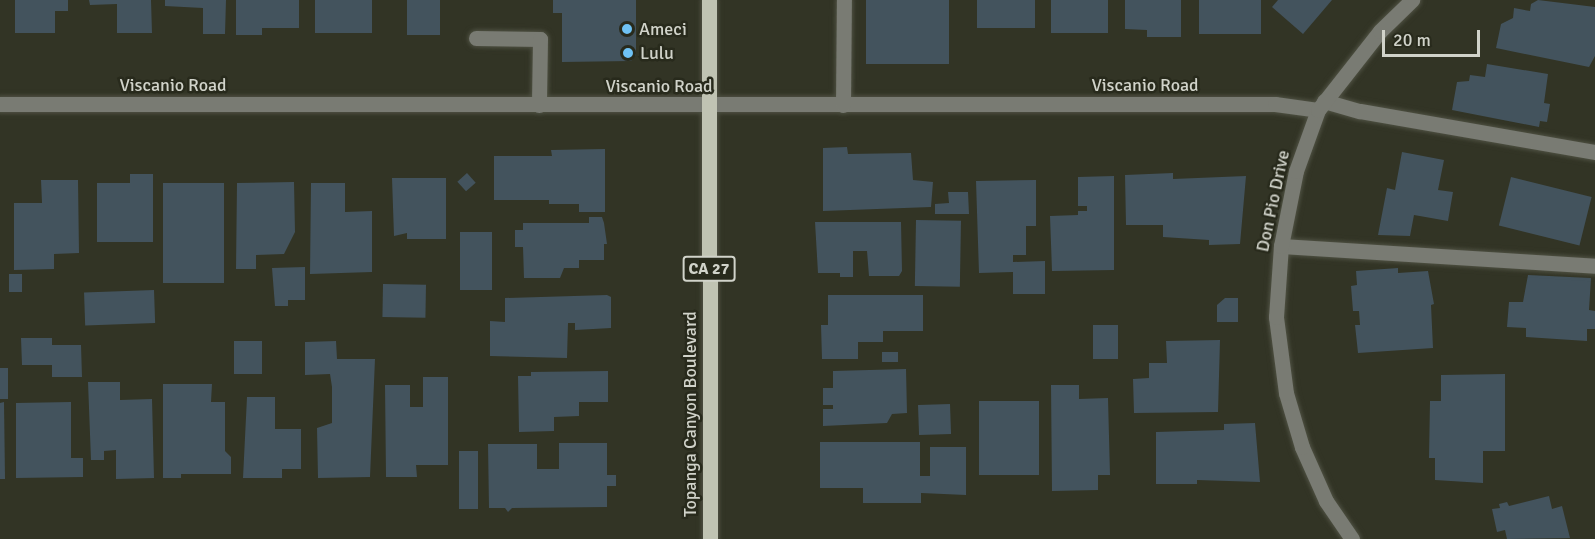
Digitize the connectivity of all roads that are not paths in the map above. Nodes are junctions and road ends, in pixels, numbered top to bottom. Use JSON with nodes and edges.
{"nodes":[{"id":1,"x":709,"y":0,"type":"edge"},
{"id":2,"x":844,"y":0,"type":"edge"},
{"id":3,"x":1412,"y":0,"type":"edge"},
{"id":4,"x":476,"y":38,"type":"dead end"},
{"id":5,"x":0,"y":105,"type":"edge"},
{"id":6,"x":539,"y":105,"type":"junction"},
{"id":7,"x":709,"y":105,"type":"junction"},
{"id":8,"x":843,"y":105,"type":"junction"},
{"id":9,"x":1321,"y":105,"type":"junction"},
{"id":10,"x":1595,"y":152,"type":"edge"},
{"id":11,"x":1281,"y":246,"type":"junction"},
{"id":12,"x":1595,"y":266,"type":"edge"},
{"id":13,"x":710,"y":539,"type":"edge"},
{"id":14,"x":1352,"y":539,"type":"edge"}],
"edges":[{"from":1,"to":7,"type":"main road","name":"Topanga Canyon Boulevard","number":"CA 27"},
{"from":2,"to":8,"type":"street"},
{"from":3,"to":9,"type":"street","name":"Don Pio Drive"},
{"from":4,"to":6,"type":"street"},
{"from":5,"to":6,"type":"street","name":"Viscanio Road"},
{"from":6,"to":7,"type":"street","name":"Viscanio Road"},
{"from":7,"to":8,"type":"street","name":"Viscanio Road"},
{"from":7,"to":13,"type":"main road","name":"Topanga Canyon Boulevard","number":"CA 27"},
{"from":8,"to":9,"type":"street","name":"Viscanio Road"},
{"from":9,"to":10,"type":"street","name":"Viscanio Road"},
{"from":9,"to":11,"type":"street","name":"Don Pio Drive"},
{"from":11,"to":12,"type":"street"},
{"from":11,"to":14,"type":"street","name":"Don Pio Drive"}]}
